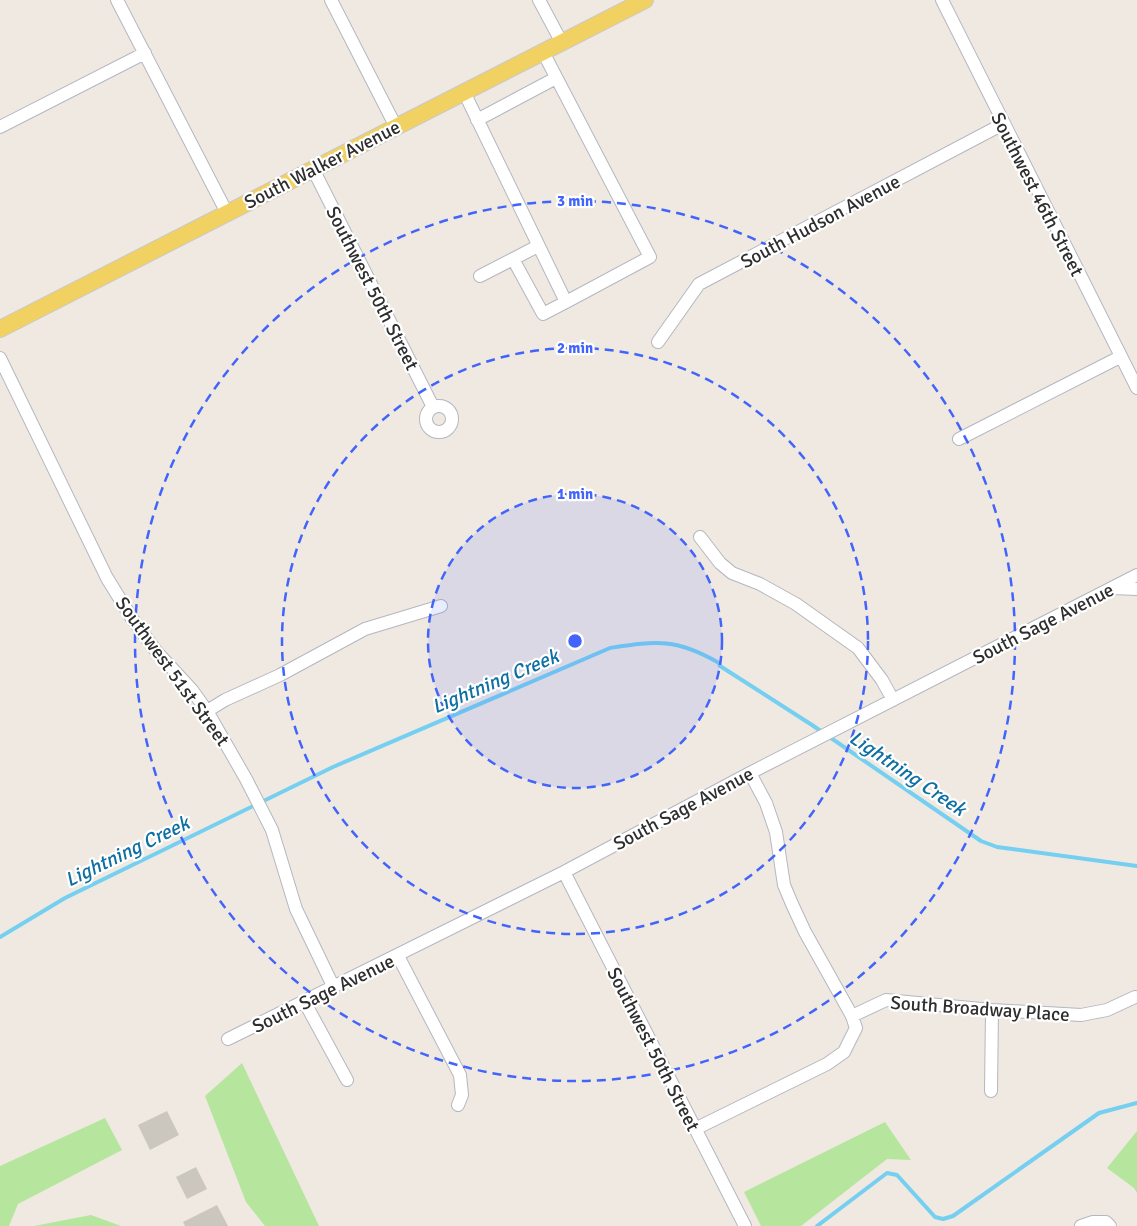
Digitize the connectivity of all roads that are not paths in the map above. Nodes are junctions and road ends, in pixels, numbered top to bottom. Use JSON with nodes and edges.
{"nodes":[{"id":1,"x":117,"y":0,"type":"edge"},
{"id":2,"x":331,"y":0,"type":"edge"},
{"id":3,"x":539,"y":0,"type":"edge"},
{"id":4,"x":645,"y":0,"type":"edge"},
{"id":5,"x":942,"y":0,"type":"edge"},
{"id":6,"x":562,"y":43,"type":"junction"},
{"id":7,"x":543,"y":52,"type":"junction"},
{"id":8,"x":145,"y":53,"type":"junction"},
{"id":9,"x":556,"y":78,"type":"junction"},
{"id":10,"x":464,"y":92,"type":"junction"},
{"id":11,"x":477,"y":120,"type":"junction"},
{"id":12,"x":1003,"y":124,"type":"junction"},
{"id":13,"x":0,"y":127,"type":"edge"},
{"id":14,"x":396,"y":127,"type":"junction"},
{"id":15,"x":313,"y":169,"type":"junction"},
{"id":16,"x":227,"y":213,"type":"junction"},
{"id":17,"x":538,"y":246,"type":"junction"},
{"id":18,"x":513,"y":259,"type":"junction"},
{"id":19,"x":480,"y":276,"type":"dead end"},
{"id":20,"x":566,"y":302,"type":"junction"},
{"id":21,"x":0,"y":330,"type":"edge"},
{"id":22,"x":658,"y":342,"type":"dead end"},
{"id":23,"x":1120,"y":357,"type":"junction"},
{"id":24,"x":0,"y":358,"type":"edge"},
{"id":25,"x":1137,"y":388,"type":"edge"},
{"id":26,"x":433,"y":407,"type":"dead end"},
{"id":27,"x":959,"y":439,"type":"dead end"},
{"id":28,"x":700,"y":537,"type":"dead end"},
{"id":29,"x":1137,"y":575,"type":"edge"},
{"id":30,"x":1112,"y":588,"type":"junction"},
{"id":31,"x":1137,"y":590,"type":"edge"},
{"id":32,"x":441,"y":606,"type":"dead end"},
{"id":33,"x":893,"y":700,"type":"junction"},
{"id":34,"x":207,"y":711,"type":"junction"},
{"id":35,"x":750,"y":773,"type":"junction"},
{"id":36,"x":564,"y":872,"type":"junction"},
{"id":37,"x":398,"y":956,"type":"junction"},
{"id":38,"x":334,"y":988,"type":"junction"},
{"id":39,"x":1135,"y":997,"type":"dead end"},
{"id":40,"x":304,"y":1001,"type":"junction"},
{"id":41,"x":992,"y":1010,"type":"junction"},
{"id":42,"x":852,"y":1016,"type":"junction"},
{"id":43,"x":228,"y":1039,"type":"dead end"},
{"id":44,"x":348,"y":1080,"type":"dead end"},
{"id":45,"x":991,"y":1091,"type":"dead end"},
{"id":46,"x":458,"y":1105,"type":"dead end"},
{"id":47,"x":695,"y":1130,"type":"junction"},
{"id":48,"x":745,"y":1226,"type":"edge"},
{"id":49,"x":1082,"y":1226,"type":"edge"},
{"id":50,"x":1110,"y":1226,"type":"edge"}],
"edges":[{"from":1,"to":8,"type":"street"},
{"from":2,"to":14,"type":"street"},
{"from":3,"to":6,"type":"street"},
{"from":4,"to":6,"type":"main road","name":"South Walker Avenue"},
{"from":5,"to":12,"type":"street","name":"Southwest 46th Street"},
{"from":6,"to":7,"type":"main road","name":"South Walker Avenue"},
{"from":7,"to":9,"type":"street"},
{"from":7,"to":10,"type":"main road","name":"South Walker Avenue"},
{"from":8,"to":13,"type":"street"},
{"from":8,"to":16,"type":"street"},
{"from":9,"to":11,"type":"street"},
{"from":9,"to":20,"type":"street"},
{"from":10,"to":11,"type":"street"},
{"from":10,"to":14,"type":"main road","name":"South Walker Avenue"},
{"from":11,"to":17,"type":"street"},
{"from":12,"to":22,"type":"street","name":"South Hudson Avenue"},
{"from":12,"to":23,"type":"street","name":"Southwest 46th Street"},
{"from":14,"to":15,"type":"main road","name":"South Walker Avenue"},
{"from":15,"to":16,"type":"main road","name":"South Walker Avenue"},
{"from":15,"to":26,"type":"street","name":"Southwest 50th Street"},
{"from":16,"to":21,"type":"main road","name":"South Walker Avenue"},
{"from":17,"to":18,"type":"street"},
{"from":17,"to":20,"type":"street"},
{"from":18,"to":19,"type":"street"},
{"from":18,"to":20,"type":"street"},
{"from":23,"to":25,"type":"street","name":"Southwest 46th Street"},
{"from":23,"to":27,"type":"street"},
{"from":24,"to":34,"type":"street","name":"Southwest 51st Street"},
{"from":28,"to":33,"type":"street"},
{"from":29,"to":30,"type":"street","name":"South Sage Avenue"},
{"from":30,"to":31,"type":"street"},
{"from":30,"to":33,"type":"street","name":"South Sage Avenue"},
{"from":32,"to":34,"type":"street"},
{"from":33,"to":35,"type":"street","name":"South Sage Avenue"},
{"from":34,"to":38,"type":"street","name":"Southwest 51st Street"},
{"from":35,"to":36,"type":"street","name":"South Sage Avenue"},
{"from":35,"to":42,"type":"street"},
{"from":36,"to":37,"type":"street","name":"South Sage Avenue"},
{"from":36,"to":47,"type":"street","name":"Southwest 50th Street"},
{"from":37,"to":38,"type":"street","name":"South Sage Avenue"},
{"from":37,"to":46,"type":"street"},
{"from":38,"to":40,"type":"street","name":"South Sage Avenue"},
{"from":39,"to":41,"type":"street","name":"South Broadway Place"},
{"from":40,"to":43,"type":"street","name":"South Sage Avenue"},
{"from":40,"to":44,"type":"street"},
{"from":41,"to":42,"type":"street","name":"South Broadway Place"},
{"from":41,"to":45,"type":"street"},
{"from":42,"to":47,"type":"street"},
{"from":47,"to":48,"type":"street","name":"Southwest 50th Street"},
{"from":49,"to":50,"type":"street"}]}
